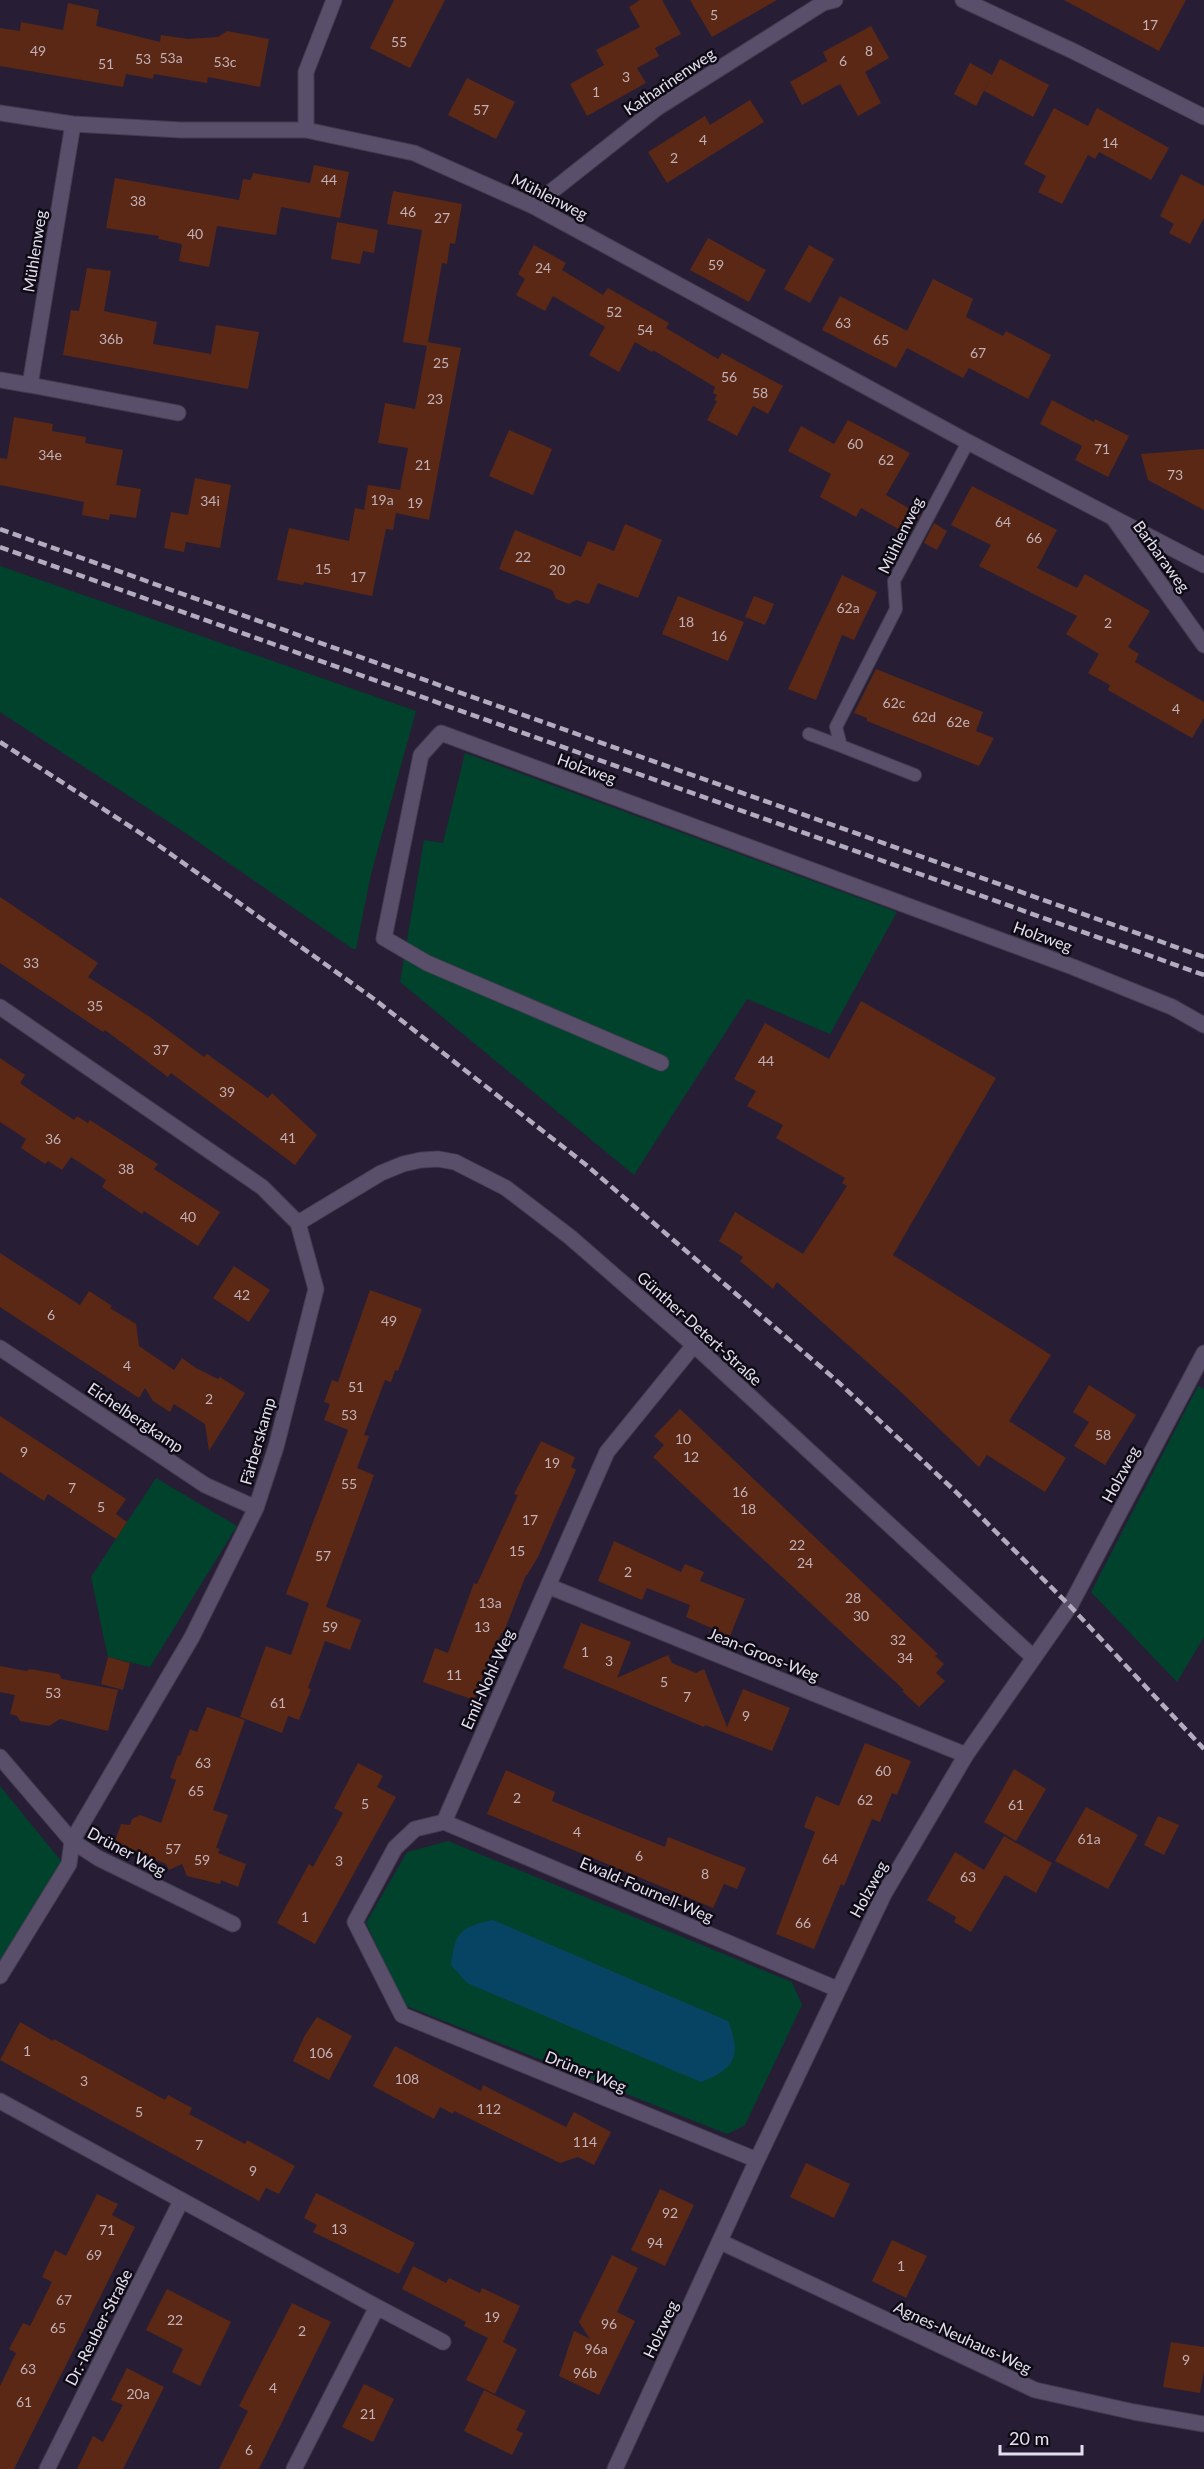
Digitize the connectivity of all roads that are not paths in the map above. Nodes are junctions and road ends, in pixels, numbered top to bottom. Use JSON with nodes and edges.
{"nodes":[{"id":1,"x":334,"y":0,"type":"edge"},
{"id":2,"x":835,"y":0,"type":"edge"},
{"id":3,"x":963,"y":0,"type":"edge"},
{"id":4,"x":0,"y":113,"type":"edge"},
{"id":5,"x":1204,"y":117,"type":"edge"},
{"id":6,"x":73,"y":124,"type":"junction"},
{"id":7,"x":306,"y":130,"type":"junction"},
{"id":8,"x":533,"y":206,"type":"junction"},
{"id":9,"x":0,"y":380,"type":"edge"},
{"id":10,"x":30,"y":385,"type":"junction"},
{"id":11,"x":178,"y":413,"type":"dead end"},
{"id":12,"x":968,"y":442,"type":"junction"},
{"id":13,"x":1112,"y":517,"type":"junction"},
{"id":14,"x":1204,"y":565,"type":"edge"},
{"id":15,"x":1204,"y":645,"type":"edge"},
{"id":16,"x":809,"y":734,"type":"dead end"},
{"id":17,"x":841,"y":746,"type":"junction"},
{"id":18,"x":915,"y":775,"type":"dead end"},
{"id":19,"x":0,"y":1007,"type":"edge"},
{"id":20,"x":1204,"y":1025,"type":"edge"},
{"id":21,"x":661,"y":1063,"type":"dead end"},
{"id":22,"x":298,"y":1223,"type":"junction"},
{"id":23,"x":694,"y":1345,"type":"junction"},
{"id":24,"x":0,"y":1348,"type":"edge"},
{"id":25,"x":1204,"y":1353,"type":"edge"},
{"id":26,"x":256,"y":1508,"type":"junction"},
{"id":27,"x":548,"y":1586,"type":"junction"},
{"id":28,"x":1033,"y":1657,"type":"junction"},
{"id":29,"x":966,"y":1755,"type":"junction"},
{"id":30,"x":0,"y":1757,"type":"edge"},
{"id":31,"x":444,"y":1822,"type":"junction"},
{"id":32,"x":72,"y":1841,"type":"junction"},
{"id":33,"x":233,"y":1924,"type":"dead end"},
{"id":34,"x":0,"y":1976,"type":"edge"},
{"id":35,"x":837,"y":1989,"type":"junction"},
{"id":36,"x":0,"y":2101,"type":"edge"},
{"id":37,"x":757,"y":2160,"type":"junction"},
{"id":38,"x":181,"y":2201,"type":"junction"},
{"id":39,"x":721,"y":2242,"type":"junction"},
{"id":40,"x":377,"y":2307,"type":"junction"},
{"id":41,"x":443,"y":2342,"type":"dead end"},
{"id":42,"x":1204,"y":2424,"type":"edge"},
{"id":43,"x":46,"y":2469,"type":"edge"},
{"id":44,"x":294,"y":2469,"type":"edge"},
{"id":45,"x":615,"y":2469,"type":"edge"}],
"edges":[{"from":1,"to":7,"type":"street"},
{"from":2,"to":8,"type":"street","name":"Katharinenweg"},
{"from":3,"to":5,"type":"street"},
{"from":4,"to":6,"type":"street","name":"Mühlenweg"},
{"from":6,"to":7,"type":"street","name":"Mühlenweg"},
{"from":6,"to":10,"type":"street","name":"Mühlenweg"},
{"from":7,"to":8,"type":"street","name":"Mühlenweg"},
{"from":8,"to":12,"type":"street","name":"Mühlenweg"},
{"from":9,"to":10,"type":"street"},
{"from":10,"to":11,"type":"street"},
{"from":12,"to":13,"type":"street","name":"Mühlenweg"},
{"from":12,"to":17,"type":"lane","name":"Mühlenweg"},
{"from":13,"to":14,"type":"street","name":"Mühlenweg"},
{"from":13,"to":15,"type":"street","name":"Barbaraweg"},
{"from":16,"to":17,"type":"lane"},
{"from":17,"to":18,"type":"lane"},
{"from":19,"to":22,"type":"street","name":"Färberskamp"},
{"from":20,"to":21,"type":"street","name":"Holzweg"},
{"from":22,"to":23,"type":"street","name":"Günther-Detert-Straße"},
{"from":22,"to":26,"type":"street","name":"Färberskamp"},
{"from":23,"to":27,"type":"street","name":"Emil-Nohl-Weg"},
{"from":23,"to":28,"type":"street","name":"Günther-Detert-Straße"},
{"from":24,"to":26,"type":"street","name":"Eichelbergkamp"},
{"from":25,"to":28,"type":"street","name":"Holzweg"},
{"from":26,"to":32,"type":"street","name":"Färberskamp"},
{"from":27,"to":29,"type":"street","name":"Jean-Groos-Weg"},
{"from":27,"to":31,"type":"street","name":"Emil-Nohl-Weg"},
{"from":28,"to":29,"type":"street","name":"Holzweg"},
{"from":29,"to":35,"type":"street","name":"Holzweg"},
{"from":30,"to":32,"type":"street","name":"Drüner Weg"},
{"from":31,"to":35,"type":"street","name":"Ewald-Fournell-Weg"},
{"from":31,"to":37,"type":"street","name":"Drüner Weg"},
{"from":32,"to":33,"type":"street","name":"Drüner Weg"},
{"from":32,"to":34,"type":"street","name":"Färberskamp"},
{"from":35,"to":37,"type":"street","name":"Holzweg"},
{"from":36,"to":38,"type":"street"},
{"from":37,"to":39,"type":"street","name":"Holzweg"},
{"from":38,"to":40,"type":"street"},
{"from":38,"to":43,"type":"street","name":"Dr.-Reuber-Straße"},
{"from":39,"to":42,"type":"street","name":"Agnes-Neuhaus-Weg"},
{"from":39,"to":45,"type":"street","name":"Holzweg"},
{"from":40,"to":41,"type":"street"},
{"from":40,"to":44,"type":"street"}]}
